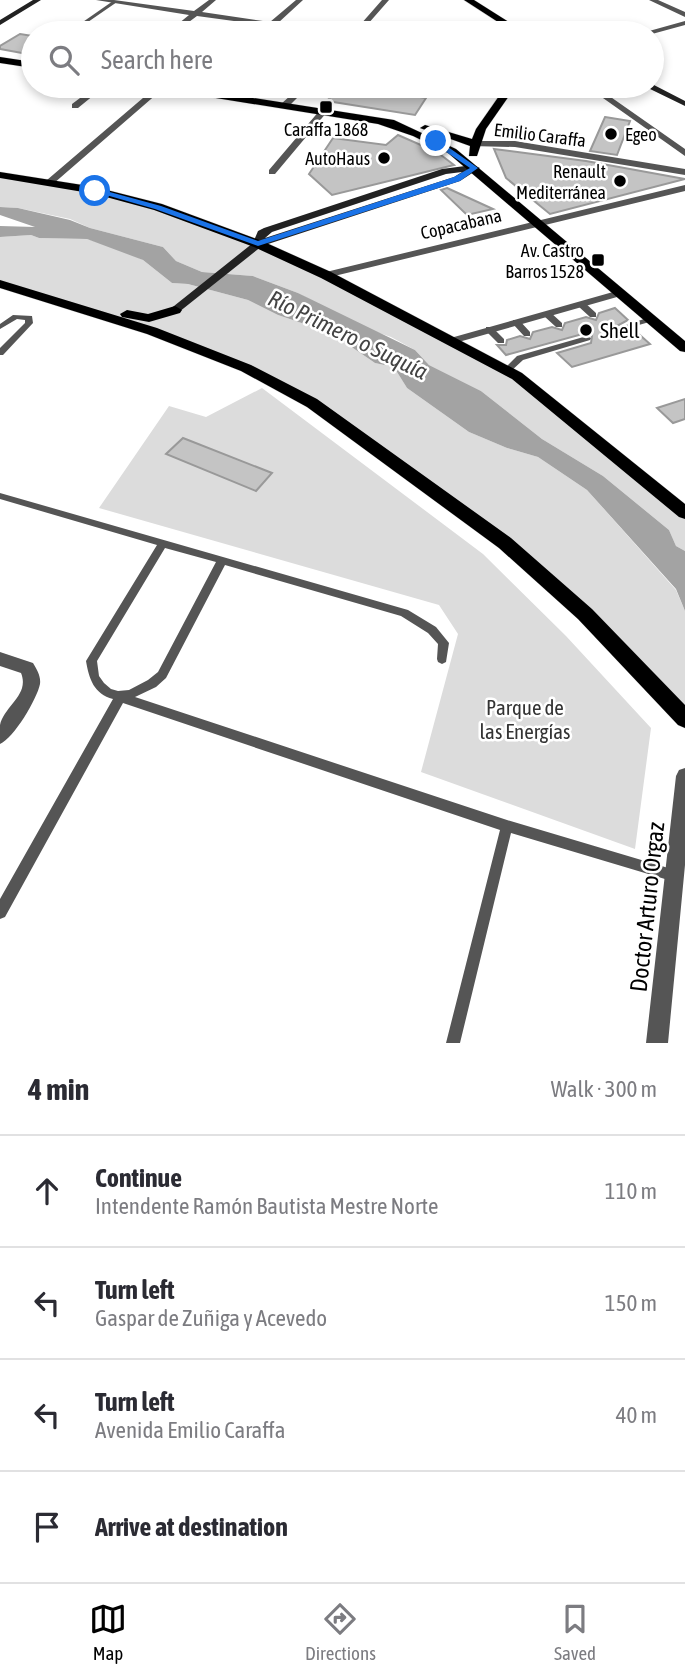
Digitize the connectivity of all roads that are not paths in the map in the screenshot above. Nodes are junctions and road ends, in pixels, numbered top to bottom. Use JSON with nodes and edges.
{"nodes":[{"id":1,"x":38,"y":0,"type":"edge"},
{"id":2,"x":99,"y":0,"type":"edge"},
{"id":3,"x":213,"y":0,"type":"edge"},
{"id":4,"x":300,"y":0,"type":"edge"},
{"id":5,"x":386,"y":0,"type":"edge"},
{"id":6,"x":468,"y":0,"type":"edge"},
{"id":7,"x":652,"y":0,"type":"edge"},
{"id":8,"x":116,"y":2,"type":"junction"},
{"id":9,"x":196,"y":13,"type":"junction"},
{"id":10,"x":685,"y":15,"type":"edge"},
{"id":11,"x":87,"y":21,"type":"edge"},
{"id":12,"x":186,"y":21,"type":"edge"},
{"id":13,"x":251,"y":21,"type":"edge"},
{"id":14,"x":276,"y":21,"type":"edge"},
{"id":15,"x":366,"y":21,"type":"edge"},
{"id":16,"x":502,"y":21,"type":"edge"},
{"id":17,"x":0,"y":23,"type":"edge"},
{"id":18,"x":685,"y":23,"type":"edge"},
{"id":19,"x":664,"y":28,"type":"edge"},
{"id":20,"x":2,"y":62,"type":"edge"},
{"id":21,"x":21,"y":64,"type":"edge"},
{"id":22,"x":664,"y":93,"type":"edge"},
{"id":23,"x":85,"y":98,"type":"edge"},
{"id":24,"x":147,"y":98,"type":"edge"},
{"id":25,"x":235,"y":98,"type":"edge"},
{"id":26,"x":292,"y":98,"type":"edge"},
{"id":27,"x":503,"y":98,"type":"edge"},
{"id":28,"x":607,"y":98,"type":"edge"},
{"id":29,"x":685,"y":104,"type":"edge"},
{"id":30,"x":75,"y":106,"type":"dead end"},
{"id":31,"x":284,"y":106,"type":"junction"},
{"id":32,"x":323,"y":112,"type":"junction"},
{"id":33,"x":382,"y":122,"type":"junction"},
{"id":34,"x":481,"y":129,"type":"junction"},
{"id":35,"x":450,"y":134,"type":"junction"},
{"id":36,"x":474,"y":144,"type":"junction"},
{"id":37,"x":685,"y":153,"type":"edge"},
{"id":38,"x":475,"y":168,"type":"junction"},
{"id":39,"x":272,"y":172,"type":"dead end"},
{"id":40,"x":685,"y":172,"type":"edge"},
{"id":41,"x":0,"y":175,"type":"edge"},
{"id":42,"x":50,"y":182,"type":"junction"},
{"id":43,"x":685,"y":188,"type":"edge"},
{"id":44,"x":539,"y":224,"type":"junction"},
{"id":45,"x":253,"y":247,"type":"junction"},
{"id":46,"x":326,"y":275,"type":"junction"},
{"id":47,"x":0,"y":276,"type":"edge"},
{"id":48,"x":0,"y":284,"type":"edge"},
{"id":49,"x":620,"y":293,"type":"junction"},
{"id":50,"x":581,"y":304,"type":"junction"},
{"id":51,"x":172,"y":312,"type":"junction"},
{"id":52,"x":547,"y":314,"type":"junction"},
{"id":53,"x":593,"y":314,"type":"dead end"},
{"id":54,"x":650,"y":319,"type":"junction"},
{"id":55,"x":516,"y":322,"type":"junction"},
{"id":56,"x":559,"y":324,"type":"dead end"},
{"id":57,"x":0,"y":327,"type":"edge"},
{"id":58,"x":621,"y":328,"type":"dead end"},
{"id":59,"x":489,"y":330,"type":"junction"},
{"id":60,"x":527,"y":334,"type":"dead end"},
{"id":61,"x":587,"y":338,"type":"dead end"},
{"id":62,"x":451,"y":341,"type":"junction"},
{"id":63,"x":501,"y":341,"type":"dead end"},
{"id":64,"x":685,"y":348,"type":"edge"},
{"id":65,"x":0,"y":353,"type":"edge"},
{"id":66,"x":507,"y":370,"type":"junction"},
{"id":67,"x":312,"y":403,"type":"junction"},
{"id":68,"x":0,"y":496,"type":"edge"},
{"id":69,"x":685,"y":513,"type":"edge"},
{"id":70,"x":163,"y":543,"type":"junction"},
{"id":71,"x":222,"y":560,"type":"junction"},
{"id":72,"x":0,"y":659,"type":"edge"},
{"id":73,"x":442,"y":659,"type":"dead end"},
{"id":74,"x":120,"y":697,"type":"junction"},
{"id":75,"x":685,"y":719,"type":"edge"},
{"id":76,"x":0,"y":736,"type":"edge"},
{"id":77,"x":685,"y":776,"type":"edge"},
{"id":78,"x":507,"y":826,"type":"junction"},
{"id":79,"x":675,"y":876,"type":"junction"},
{"id":80,"x":0,"y":912,"type":"edge"},
{"id":81,"x":453,"y":1043,"type":"edge"},
{"id":82,"x":657,"y":1043,"type":"edge"}],
"edges":[{"from":1,"to":17,"type":"street"},
{"from":2,"to":8,"type":"street"},
{"from":3,"to":9,"type":"street"},
{"from":4,"to":14,"type":"street"},
{"from":5,"to":15,"type":"street"},
{"from":6,"to":16,"type":"main road"},
{"from":7,"to":10,"type":"street"},
{"from":8,"to":9,"type":"street"},
{"from":8,"to":11,"type":"lane"},
{"from":9,"to":12,"type":"street"},
{"from":9,"to":13,"type":"street"},
{"from":18,"to":19,"type":"street"},
{"from":20,"to":21,"type":"main road"},
{"from":22,"to":29,"type":"street"},
{"from":23,"to":30,"type":"street"},
{"from":24,"to":42,"type":"street"},
{"from":25,"to":31,"type":"main road"},
{"from":26,"to":31,"type":"street"},
{"from":27,"to":34,"type":"main road"},
{"from":28,"to":37,"type":"street"},
{"from":31,"to":32,"type":"main road"},
{"from":32,"to":33,"type":"main road"},
{"from":32,"to":39,"type":"street"},
{"from":33,"to":35,"type":"main road"},
{"from":33,"to":38,"type":"main road"},
{"from":34,"to":35,"type":"main road"},
{"from":34,"to":36,"type":"main road"},
{"from":35,"to":36,"type":"main road"},
{"from":36,"to":38,"type":"main road"},
{"from":36,"to":40,"type":"street","name":"Emilio Caraffa"},
{"from":38,"to":44,"type":"main road"},
{"from":38,"to":45,"type":"street"},
{"from":41,"to":42,"type":"main road"},
{"from":42,"to":45,"type":"main road"},
{"from":43,"to":44,"type":"street","name":"Copacabana"},
{"from":44,"to":46,"type":"street","name":"Copacabana"},
{"from":44,"to":49,"type":"main road"},
{"from":45,"to":46,"type":"main road"},
{"from":45,"to":51,"type":"street"},
{"from":46,"to":62,"type":"main road"},
{"from":47,"to":51,"type":"main road"},
{"from":48,"to":67,"type":"main road"},
{"from":49,"to":50,"type":"street"},
{"from":49,"to":54,"type":"main road"},
{"from":50,"to":52,"type":"street"},
{"from":50,"to":53,"type":"lane"},
{"from":51,"to":67,"type":"main road"},
{"from":52,"to":55,"type":"street"},
{"from":52,"to":56,"type":"lane"},
{"from":54,"to":58,"type":"lane"},
{"from":54,"to":64,"type":"main road"},
{"from":55,"to":59,"type":"street"},
{"from":55,"to":60,"type":"lane"},
{"from":57,"to":65,"type":"lane"},
{"from":59,"to":62,"type":"street"},
{"from":59,"to":63,"type":"lane"},
{"from":61,"to":66,"type":"lane"},
{"from":62,"to":66,"type":"main road"},
{"from":66,"to":69,"type":"main road"},
{"from":67,"to":75,"type":"main road"},
{"from":68,"to":70,"type":"lane"},
{"from":70,"to":71,"type":"lane"},
{"from":70,"to":74,"type":"lane"},
{"from":71,"to":73,"type":"lane"},
{"from":71,"to":74,"type":"lane"},
{"from":72,"to":76,"type":"street"},
{"from":74,"to":78,"type":"lane"},
{"from":74,"to":80,"type":"lane"},
{"from":77,"to":79,"type":"street","name":"Doctor Arturo Orgaz"},
{"from":78,"to":79,"type":"lane"},
{"from":78,"to":81,"type":"lane"},
{"from":79,"to":82,"type":"street","name":"Doctor Arturo Orgaz"}]}
